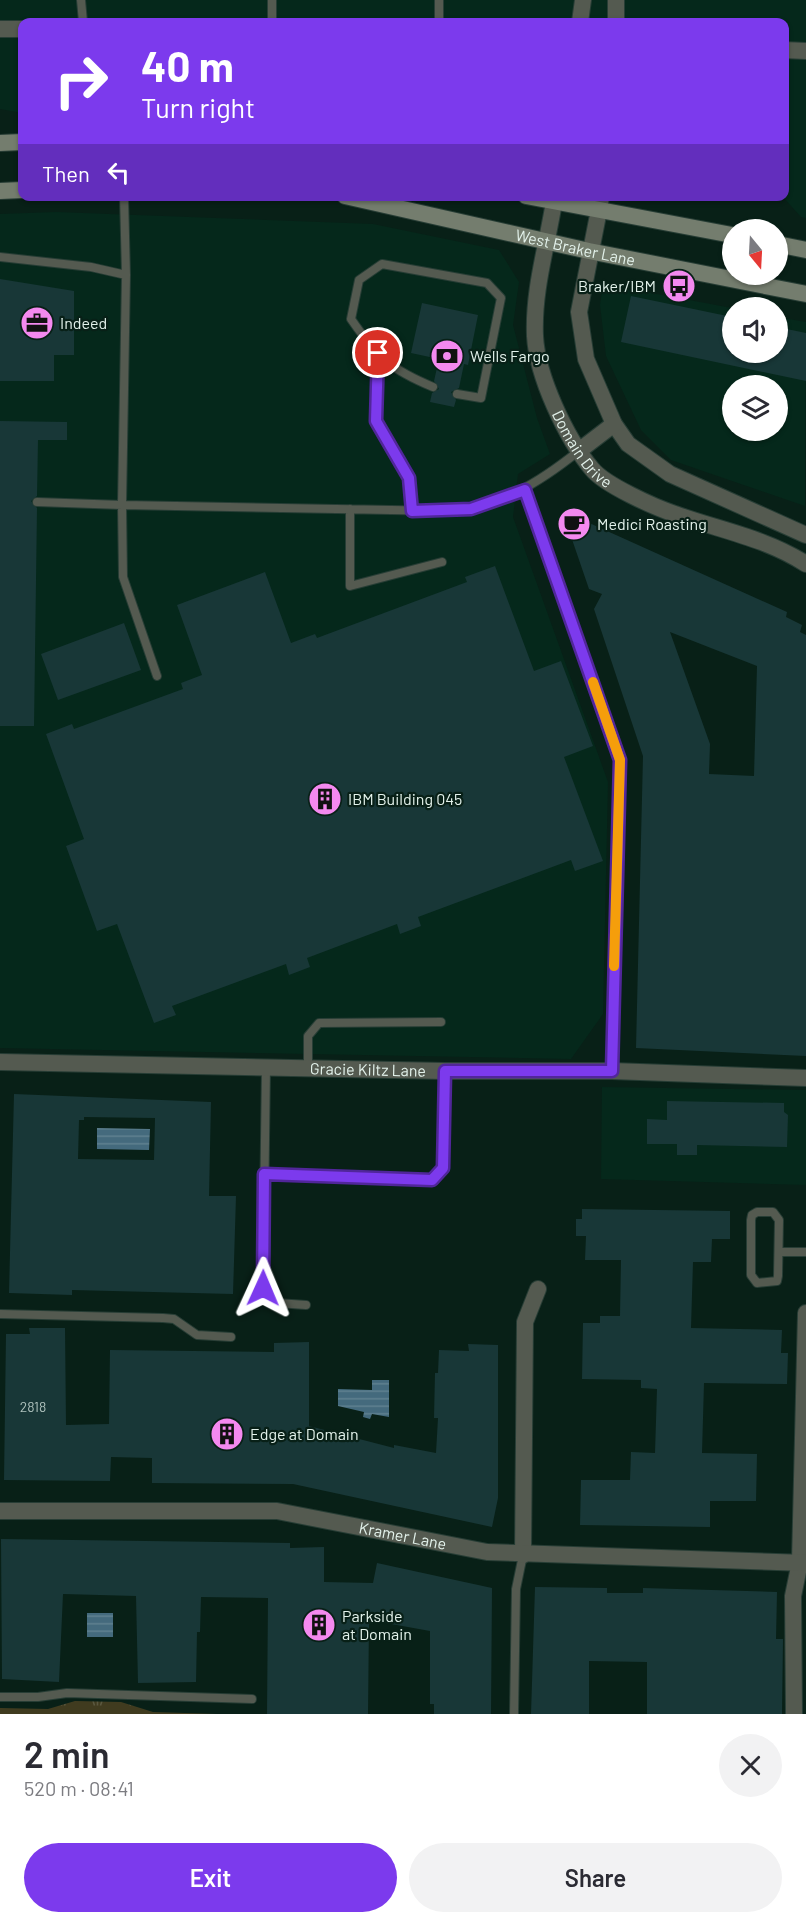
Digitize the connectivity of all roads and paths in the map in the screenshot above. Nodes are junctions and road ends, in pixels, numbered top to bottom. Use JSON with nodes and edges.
{"nodes":[{"id":1,"x":81,"y":0,"type":"edge"},
{"id":2,"x":272,"y":0,"type":"edge"},
{"id":3,"x":440,"y":0,"type":"edge"},
{"id":4,"x":583,"y":0,"type":"edge"},
{"id":5,"x":616,"y":0,"type":"edge"},
{"id":6,"x":83,"y":18,"type":"edge"},
{"id":7,"x":272,"y":18,"type":"edge"},
{"id":8,"x":439,"y":18,"type":"edge"},
{"id":9,"x":581,"y":18,"type":"edge"},
{"id":10,"x":615,"y":18,"type":"edge"},
{"id":11,"x":0,"y":29,"type":"edge"},
{"id":12,"x":18,"y":29,"type":"edge"},
{"id":13,"x":789,"y":50,"type":"edge"},
{"id":14,"x":806,"y":51,"type":"edge"},
{"id":15,"x":18,"y":142,"type":"edge"},
{"id":16,"x":0,"y":143,"type":"edge"},
{"id":17,"x":18,"y":190,"type":"edge"},
{"id":18,"x":0,"y":191,"type":"edge"},
{"id":19,"x":124,"y":201,"type":"edge"},
{"id":20,"x":368,"y":201,"type":"edge"},
{"id":21,"x":555,"y":201,"type":"edge"},
{"id":22,"x":578,"y":201,"type":"edge"},
{"id":23,"x":600,"y":203,"type":"edge"},
{"id":24,"x":722,"y":233,"type":"edge"},
{"id":25,"x":548,"y":241,"type":"junction"},
{"id":26,"x":788,"y":246,"type":"edge"},
{"id":27,"x":806,"y":250,"type":"edge"},
{"id":28,"x":589,"y":251,"type":"junction"},
{"id":29,"x":0,"y":257,"type":"edge"},
{"id":30,"x":126,"y":274,"type":"junction"},
{"id":31,"x":806,"y":294,"type":"edge"},
{"id":32,"x":378,"y":353,"type":"junction"},
{"id":33,"x":433,"y":387,"type":"dead end"},
{"id":34,"x":457,"y":394,"type":"dead end"},
{"id":35,"x":614,"y":424,"type":"junction"},
{"id":36,"x":580,"y":450,"type":"junction"},
{"id":37,"x":525,"y":490,"type":"junction"},
{"id":38,"x":37,"y":502,"type":"dead end"},
{"id":39,"x":122,"y":505,"type":"junction"},
{"id":40,"x":350,"y":509,"type":"junction"},
{"id":41,"x":412,"y":511,"type":"junction"},
{"id":42,"x":806,"y":535,"type":"edge"},
{"id":43,"x":806,"y":543,"type":"edge"},
{"id":44,"x":801,"y":561,"type":"edge"},
{"id":45,"x":442,"y":562,"type":"dead end"},
{"id":46,"x":157,"y":676,"type":"dead end"},
{"id":47,"x":441,"y":1022,"type":"dead end"},
{"id":48,"x":0,"y":1062,"type":"edge"},
{"id":49,"x":266,"y":1066,"type":"junction"},
{"id":50,"x":308,"y":1067,"type":"junction"},
{"id":51,"x":445,"y":1071,"type":"junction"},
{"id":52,"x":612,"y":1071,"type":"junction"},
{"id":53,"x":806,"y":1078,"type":"edge"},
{"id":54,"x":264,"y":1174,"type":"junction"},
{"id":55,"x":778,"y":1252,"type":"junction"},
{"id":56,"x":806,"y":1252,"type":"edge"},
{"id":57,"x":538,"y":1289,"type":"dead end"},
{"id":58,"x":306,"y":1305,"type":"dead end"},
{"id":59,"x":806,"y":1313,"type":"edge"},
{"id":60,"x":0,"y":1314,"type":"edge"},
{"id":61,"x":231,"y":1337,"type":"dead end"},
{"id":62,"x":0,"y":1512,"type":"edge"},
{"id":63,"x":523,"y":1555,"type":"junction"},
{"id":64,"x":803,"y":1563,"type":"edge"},
{"id":65,"x":0,"y":1697,"type":"edge"},
{"id":66,"x":252,"y":1699,"type":"dead end"},
{"id":67,"x":514,"y":1714,"type":"edge"},
{"id":68,"x":794,"y":1714,"type":"edge"}],
"edges":[{"from":1,"to":6,"type":"lane"},
{"from":2,"to":7,"type":"lane"},
{"from":3,"to":8,"type":"lane"},
{"from":4,"to":9,"type":"street"},
{"from":5,"to":10,"type":"street"},
{"from":11,"to":12,"type":"street"},
{"from":13,"to":14,"type":"street"},
{"from":15,"to":16,"type":"main road"},
{"from":17,"to":18,"type":"main road"},
{"from":19,"to":30,"type":"lane"},
{"from":20,"to":25,"type":"main road","name":"West Braker Lane"},
{"from":21,"to":25,"type":"street","name":"Domain Drive"},
{"from":22,"to":23,"type":"main road"},
{"from":23,"to":24,"type":"main road"},
{"from":23,"to":28,"type":"street","name":"Domain Drive"},
{"from":25,"to":28,"type":"main road","name":"West Braker Lane"},
{"from":25,"to":36,"type":"street","name":"Domain Drive"},
{"from":26,"to":27,"type":"main road"},
{"from":28,"to":31,"type":"main road","name":"West Braker Lane"},
{"from":28,"to":35,"type":"street","name":"Domain Drive"},
{"from":29,"to":30,"type":"lane"},
{"from":30,"to":39,"type":"lane"},
{"from":32,"to":33,"type":"lane"},
{"from":32,"to":34,"type":"lane"},
{"from":32,"to":41,"type":"lane"},
{"from":35,"to":36,"type":"street"},
{"from":35,"to":42,"type":"street","name":"Domain Drive"},
{"from":36,"to":37,"type":"lane"},
{"from":36,"to":44,"type":"street","name":"Domain Drive"},
{"from":37,"to":41,"type":"lane"},
{"from":37,"to":52,"type":"lane"},
{"from":38,"to":39,"type":"lane"},
{"from":39,"to":40,"type":"lane"},
{"from":39,"to":46,"type":"lane"},
{"from":40,"to":41,"type":"lane"},
{"from":40,"to":45,"type":"lane"},
{"from":43,"to":44,"type":"street"},
{"from":47,"to":50,"type":"lane"},
{"from":48,"to":49,"type":"street","name":"Gracie Kiltz Lane"},
{"from":49,"to":50,"type":"street","name":"Gracie Kiltz Lane"},
{"from":49,"to":54,"type":"lane"},
{"from":50,"to":51,"type":"street","name":"Gracie Kiltz Lane"},
{"from":51,"to":52,"type":"street","name":"Gracie Kiltz Lane"},
{"from":51,"to":54,"type":"lane"},
{"from":52,"to":53,"type":"street","name":"Gracie Kiltz Lane"},
{"from":54,"to":58,"type":"lane"},
{"from":55,"to":55,"type":"lane"},
{"from":55,"to":56,"type":"lane"},
{"from":57,"to":63,"type":"street"},
{"from":59,"to":64,"type":"street"},
{"from":60,"to":61,"type":"lane"},
{"from":62,"to":63,"type":"street","name":"Kramer Lane"},
{"from":63,"to":64,"type":"street","name":"Kramer Lane"},
{"from":63,"to":67,"type":"lane"},
{"from":64,"to":68,"type":"street"},
{"from":65,"to":66,"type":"lane"}]}
